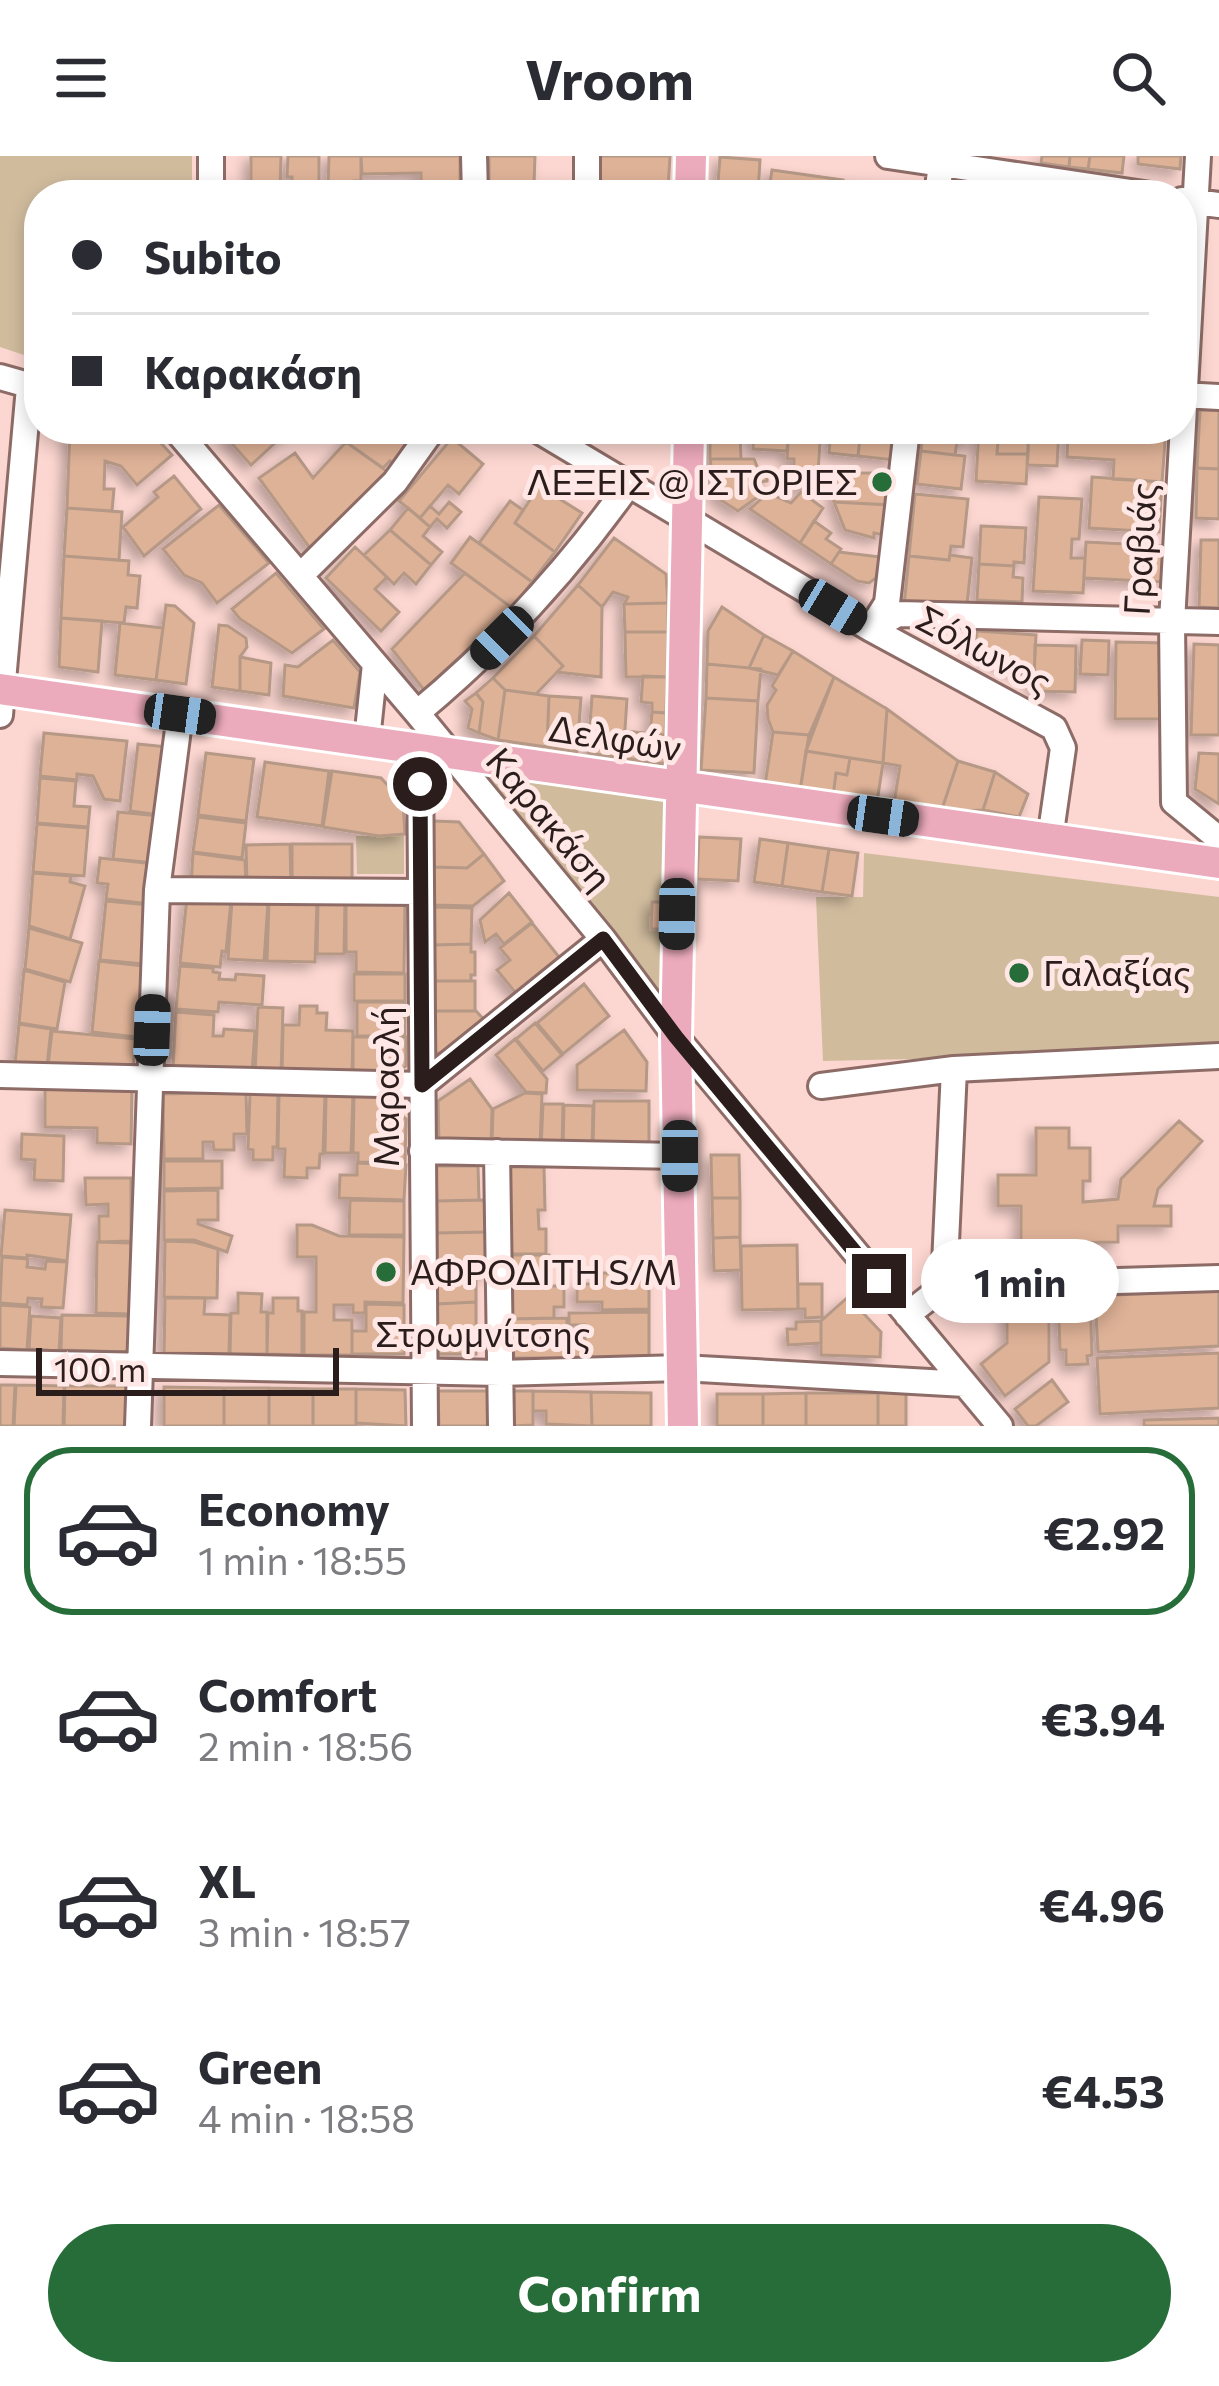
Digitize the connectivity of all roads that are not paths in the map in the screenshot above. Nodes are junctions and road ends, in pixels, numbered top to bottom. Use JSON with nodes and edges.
{"nodes":[{"id":1,"x":888,"y":156,"type":"edge"},
{"id":2,"x":1198,"y":156,"type":"edge"},
{"id":3,"x":942,"y":160,"type":"edge"},
{"id":4,"x":1061,"y":180,"type":"edge"},
{"id":5,"x":1198,"y":202,"type":"edge"},
{"id":6,"x":28,"y":444,"type":"edge"},
{"id":7,"x":188,"y":444,"type":"edge"},
{"id":8,"x":422,"y":444,"type":"edge"},
{"id":9,"x":561,"y":444,"type":"edge"},
{"id":10,"x":585,"y":444,"type":"edge"},
{"id":11,"x":688,"y":444,"type":"edge"},
{"id":12,"x":905,"y":444,"type":"edge"},
{"id":13,"x":1181,"y":444,"type":"edge"},
{"id":14,"x":585,"y":458,"type":"junction"},
{"id":15,"x":629,"y":484,"type":"junction"},
{"id":16,"x":688,"y":518,"type":"junction"},
{"id":17,"x":301,"y":575,"type":"junction"},
{"id":18,"x":1172,"y":622,"type":"junction"},
{"id":19,"x":1219,"y":622,"type":"edge"},
{"id":20,"x":871,"y":629,"type":"junction"},
{"id":21,"x":375,"y":664,"type":"junction"},
{"id":22,"x":1,"y":698,"type":"edge"},
{"id":23,"x":417,"y":713,"type":"junction"},
{"id":24,"x":180,"y":714,"type":"junction"},
{"id":25,"x":367,"y":740,"type":"junction"},
{"id":26,"x":432,"y":749,"type":"junction"},
{"id":27,"x":681,"y":787,"type":"junction"},
{"id":28,"x":1050,"y":838,"type":"junction"},
{"id":29,"x":1219,"y":839,"type":"edge"},
{"id":30,"x":1219,"y":863,"type":"edge"},
{"id":31,"x":158,"y":890,"type":"junction"},
{"id":32,"x":421,"y":892,"type":"junction"},
{"id":33,"x":603,"y":939,"type":"junction"},
{"id":34,"x":676,"y":1037,"type":"junction"},
{"id":35,"x":1219,"y":1056,"type":"edge"},
{"id":36,"x":954,"y":1069,"type":"junction"},
{"id":37,"x":0,"y":1076,"type":"edge"},
{"id":38,"x":150,"y":1076,"type":"junction"},
{"id":39,"x":422,"y":1085,"type":"junction"},
{"id":40,"x":821,"y":1086,"type":"dead end"},
{"id":41,"x":422,"y":1151,"type":"junction"},
{"id":42,"x":497,"y":1152,"type":"junction"},
{"id":43,"x":680,"y":1156,"type":"junction"},
{"id":44,"x":1219,"y":1278,"type":"edge"},
{"id":45,"x":944,"y":1286,"type":"junction"},
{"id":46,"x":907,"y":1316,"type":"junction"},
{"id":47,"x":0,"y":1363,"type":"edge"},
{"id":48,"x":138,"y":1366,"type":"junction"},
{"id":49,"x":682,"y":1368,"type":"junction"},
{"id":50,"x":424,"y":1371,"type":"junction"},
{"id":51,"x":500,"y":1373,"type":"junction"},
{"id":52,"x":965,"y":1384,"type":"junction"},
{"id":53,"x":138,"y":1426,"type":"edge"},
{"id":54,"x":425,"y":1426,"type":"edge"},
{"id":55,"x":501,"y":1426,"type":"edge"},
{"id":56,"x":683,"y":1426,"type":"edge"},
{"id":57,"x":1000,"y":1426,"type":"edge"}],
"edges":[{"from":1,"to":3,"type":"street"},
{"from":2,"to":5,"type":"street","name":"Γραβιάς"},
{"from":3,"to":4,"type":"street"},
{"from":6,"to":22,"type":"street"},
{"from":7,"to":17,"type":"street","name":"Καρακάση"},
{"from":8,"to":17,"type":"street"},
{"from":9,"to":14,"type":"street","name":"Σόλωνος"},
{"from":10,"to":14,"type":"street"},
{"from":11,"to":16,"type":"main road"},
{"from":12,"to":20,"type":"street"},
{"from":13,"to":18,"type":"street","name":"Γραβιάς"},
{"from":14,"to":15,"type":"street","name":"Σόλωνος"},
{"from":15,"to":16,"type":"street","name":"Σόλωνος"},
{"from":15,"to":23,"type":"street"},
{"from":16,"to":20,"type":"street","name":"Σόλωνος"},
{"from":16,"to":27,"type":"main road"},
{"from":17,"to":21,"type":"street","name":"Καρακάση"},
{"from":18,"to":19,"type":"street"},
{"from":18,"to":20,"type":"street"},
{"from":18,"to":29,"type":"street","name":"Γραβιάς"},
{"from":20,"to":28,"type":"street","name":"Σόλωνος"},
{"from":21,"to":23,"type":"street","name":"Καρακάση"},
{"from":21,"to":25,"type":"street"},
{"from":22,"to":24,"type":"main road","name":"Δελφών"},
{"from":23,"to":26,"type":"street","name":"Καρακάση"},
{"from":24,"to":25,"type":"main road","name":"Δελφών"},
{"from":24,"to":31,"type":"street"},
{"from":25,"to":26,"type":"main road","name":"Δελφών"},
{"from":26,"to":27,"type":"main road","name":"Δελφών"},
{"from":26,"to":32,"type":"street","name":"Μαρασλή"},
{"from":26,"to":33,"type":"street","name":"Καρακάση"},
{"from":27,"to":28,"type":"main road","name":"Δελφών"},
{"from":27,"to":34,"type":"main road"},
{"from":28,"to":30,"type":"main road","name":"Δελφών"},
{"from":31,"to":32,"type":"street"},
{"from":31,"to":38,"type":"street"},
{"from":32,"to":39,"type":"street","name":"Μαρασλή"},
{"from":33,"to":34,"type":"street","name":"Καρακάση"},
{"from":33,"to":39,"type":"street"},
{"from":34,"to":43,"type":"main road"},
{"from":34,"to":46,"type":"street","name":"Καρακάση"},
{"from":35,"to":36,"type":"street"},
{"from":36,"to":40,"type":"street"},
{"from":36,"to":45,"type":"street"},
{"from":37,"to":38,"type":"street"},
{"from":38,"to":39,"type":"street"},
{"from":38,"to":48,"type":"street"},
{"from":39,"to":41,"type":"street","name":"Μαρασλή"},
{"from":41,"to":42,"type":"street"},
{"from":41,"to":50,"type":"street","name":"Μαρασλή"},
{"from":42,"to":43,"type":"street"},
{"from":42,"to":51,"type":"street"},
{"from":43,"to":49,"type":"main road"},
{"from":44,"to":45,"type":"street"},
{"from":45,"to":46,"type":"street"},
{"from":46,"to":52,"type":"street","name":"Καρακάση"},
{"from":47,"to":48,"type":"street","name":"Στρωμνίτσης"},
{"from":48,"to":50,"type":"street","name":"Στρωμνίτσης"},
{"from":48,"to":53,"type":"street"},
{"from":49,"to":51,"type":"street","name":"Στρωμνίτσης"},
{"from":49,"to":52,"type":"street","name":"Στρωμνίτσης"},
{"from":49,"to":56,"type":"main road"},
{"from":50,"to":51,"type":"street","name":"Στρωμνίτσης"},
{"from":50,"to":54,"type":"street","name":"Μαρασλή"},
{"from":51,"to":55,"type":"street"},
{"from":52,"to":57,"type":"street","name":"Καρακάση"}]}
